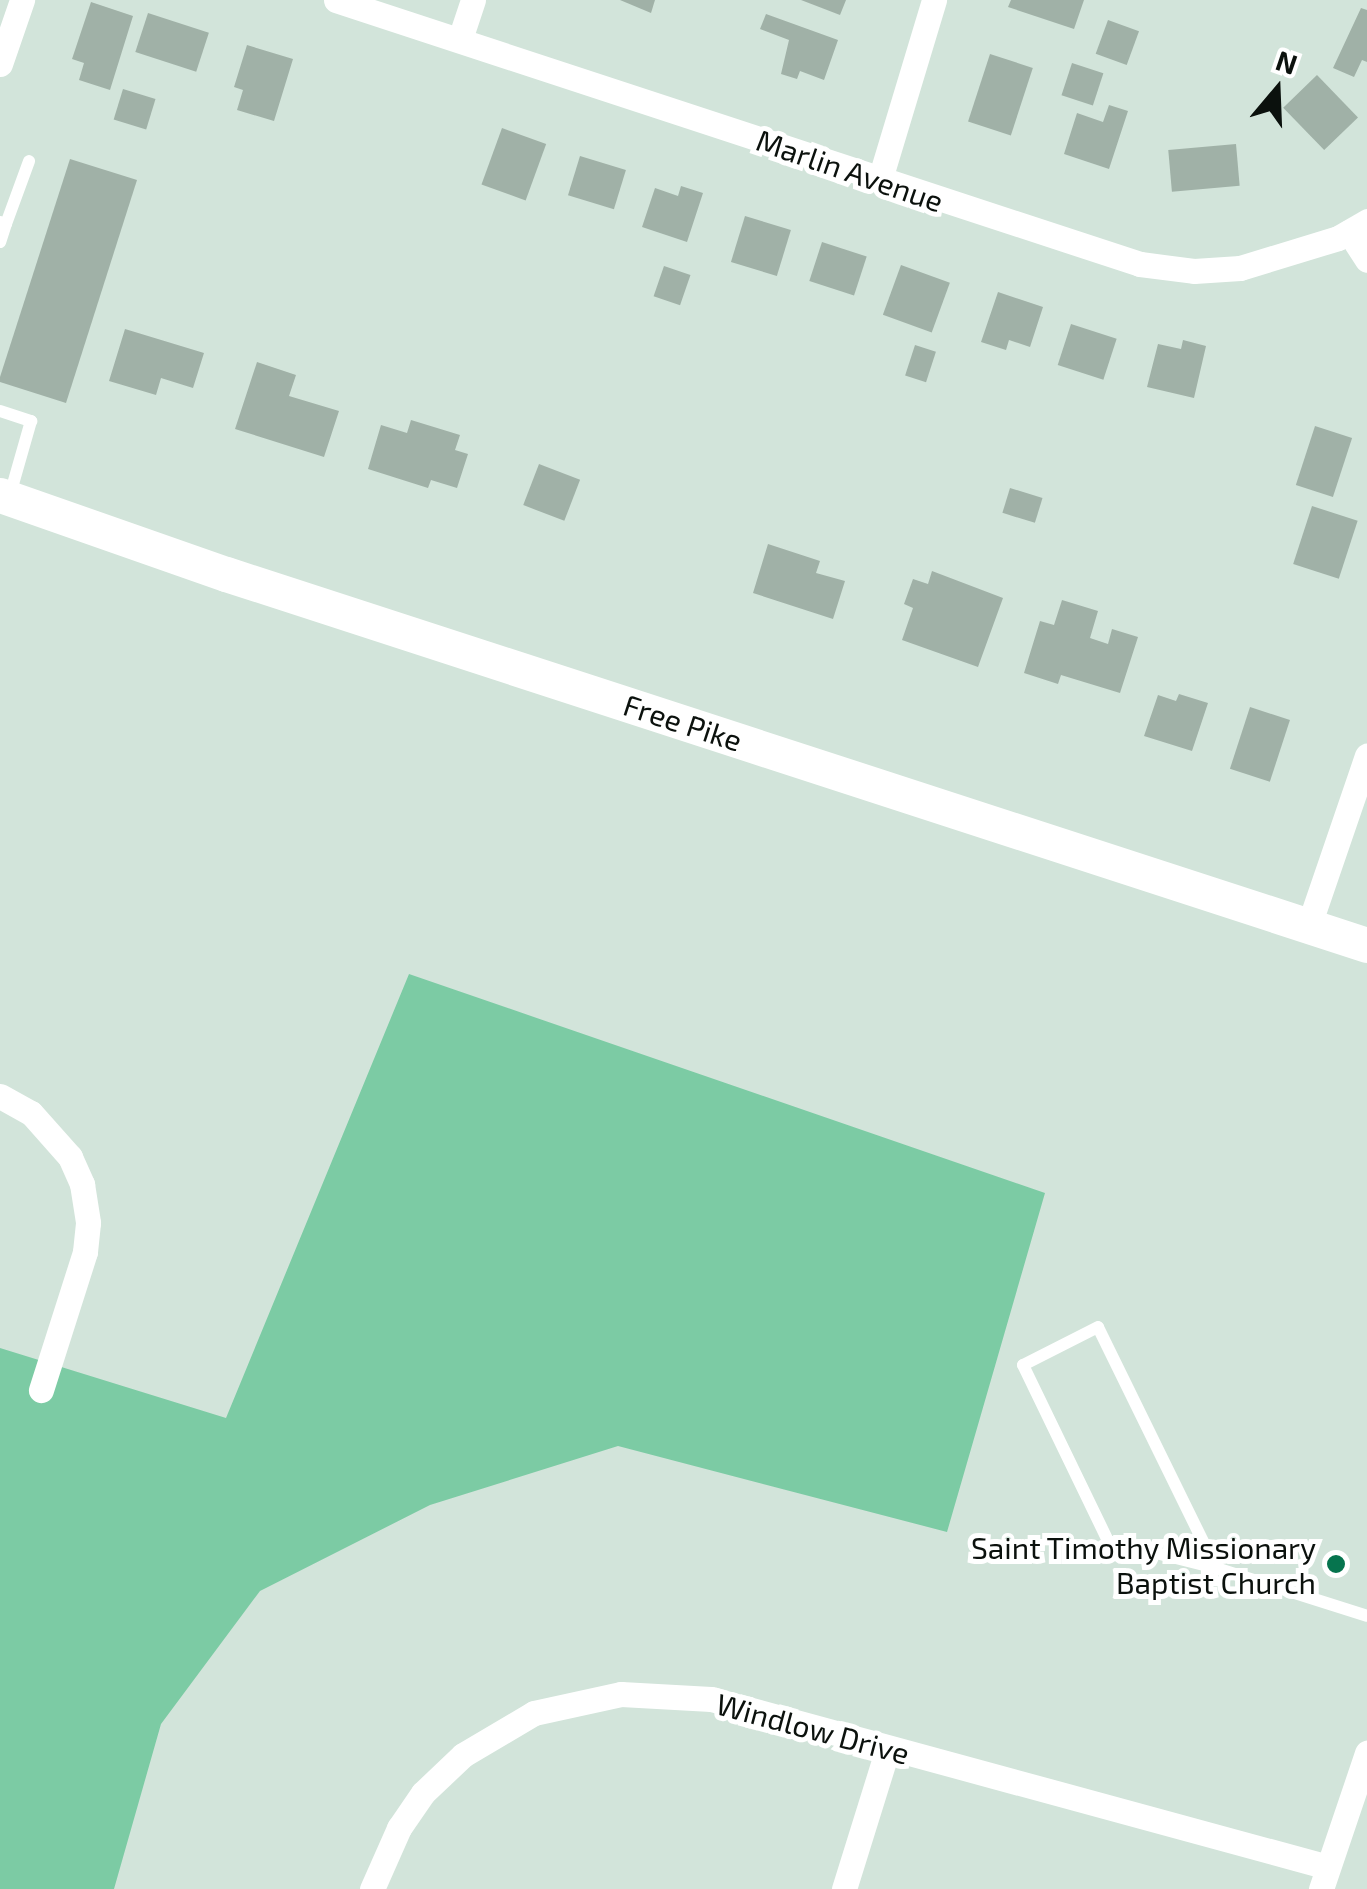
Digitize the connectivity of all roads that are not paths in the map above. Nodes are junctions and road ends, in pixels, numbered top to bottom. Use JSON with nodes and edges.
{"nodes":[{"id":1,"x":22,"y":0,"type":"edge"},
{"id":2,"x":336,"y":0,"type":"edge"},
{"id":3,"x":474,"y":0,"type":"edge"},
{"id":4,"x":934,"y":0,"type":"edge"},
{"id":5,"x":460,"y":40,"type":"junction"},
{"id":6,"x":0,"y":64,"type":"edge"},
{"id":7,"x":29,"y":161,"type":"dead end"},
{"id":8,"x":880,"y":179,"type":"junction"},
{"id":9,"x":3,"y":223,"type":"edge"},
{"id":10,"x":1358,"y":226,"type":"edge"},
{"id":11,"x":0,"y":242,"type":"edge"},
{"id":12,"x":1367,"y":260,"type":"edge"},
{"id":13,"x":0,"y":411,"type":"edge"},
{"id":14,"x":4,"y":496,"type":"edge"},
{"id":15,"x":1367,"y":756,"type":"edge"},
{"id":16,"x":1309,"y":925,"type":"junction"},
{"id":17,"x":1367,"y":945,"type":"edge"},
{"id":18,"x":0,"y":1096,"type":"edge"},
{"id":19,"x":41,"y":1390,"type":"dead end"},
{"id":20,"x":1216,"y":1568,"type":"junction"},
{"id":21,"x":1367,"y":1616,"type":"edge"},
{"id":22,"x":888,"y":1748,"type":"junction"},
{"id":23,"x":1367,"y":1752,"type":"edge"},
{"id":24,"x":1324,"y":1878,"type":"edge"},
{"id":25,"x":372,"y":1889,"type":"edge"},
{"id":26,"x":844,"y":1889,"type":"edge"}],
"edges":[{"from":1,"to":6,"type":"street"},
{"from":2,"to":5,"type":"street","name":"Marlin Avenue"},
{"from":3,"to":5,"type":"street"},
{"from":4,"to":8,"type":"street"},
{"from":5,"to":8,"type":"street","name":"Marlin Avenue"},
{"from":7,"to":9,"type":"lane"},
{"from":8,"to":10,"type":"street","name":"Marlin Avenue"},
{"from":9,"to":11,"type":"lane"},
{"from":10,"to":12,"type":"street"},
{"from":13,"to":14,"type":"lane"},
{"from":14,"to":16,"type":"main road","name":"Free Pike"},
{"from":15,"to":16,"type":"street"},
{"from":16,"to":17,"type":"main road","name":"Free Pike"},
{"from":18,"to":19,"type":"street"},
{"from":20,"to":20,"type":"lane"},
{"from":20,"to":21,"type":"lane"},
{"from":22,"to":24,"type":"street","name":"Windlow Drive"},
{"from":22,"to":25,"type":"street","name":"Windlow Drive"},
{"from":22,"to":26,"type":"street"},
{"from":23,"to":24,"type":"street"}]}
